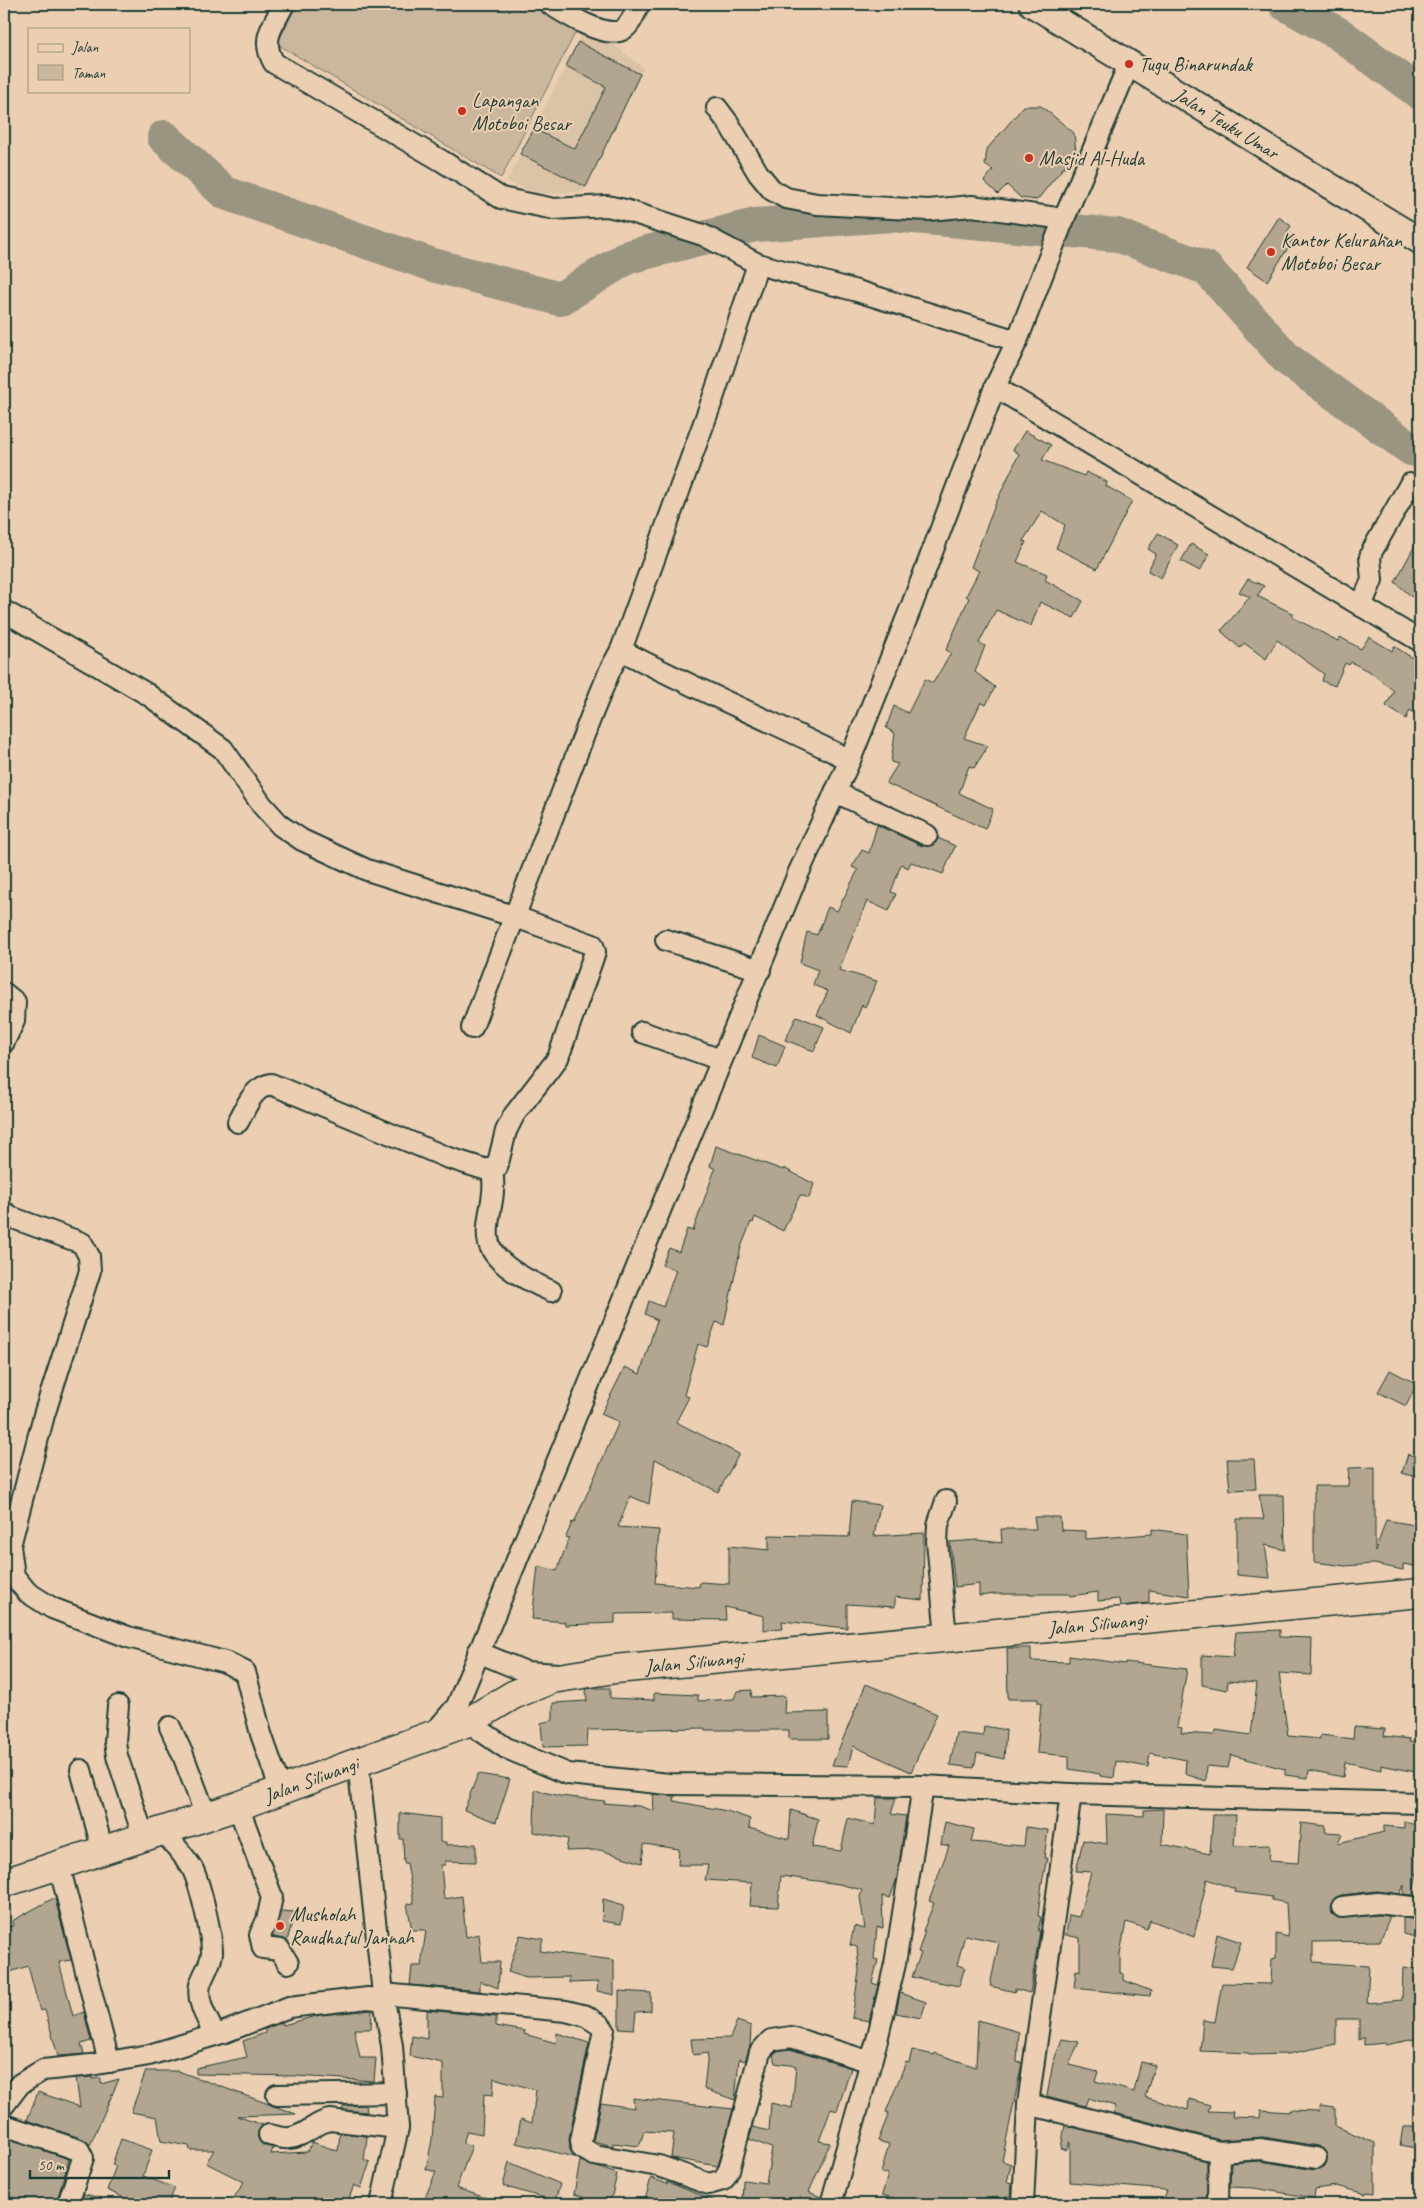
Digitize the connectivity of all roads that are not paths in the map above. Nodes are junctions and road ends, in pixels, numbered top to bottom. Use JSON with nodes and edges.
{"nodes":[{"id":1,"x":284,"y":4,"type":"edge"},
{"id":2,"x":550,"y":4,"type":"edge"},
{"id":3,"x":639,"y":4,"type":"edge"},
{"id":4,"x":1032,"y":4,"type":"edge"},
{"id":5,"x":1129,"y":64,"type":"junction"},
{"id":6,"x":717,"y":108,"type":"dead end"},
{"id":7,"x":1061,"y":227,"type":"junction"},
{"id":8,"x":1420,"y":241,"type":"edge"},
{"id":9,"x":758,"y":264,"type":"junction"},
{"id":10,"x":1017,"y":341,"type":"junction"},
{"id":11,"x":995,"y":387,"type":"junction"},
{"id":12,"x":1410,"y":484,"type":"dead end"},
{"id":13,"x":1361,"y":606,"type":"junction"},
{"id":14,"x":4,"y":611,"type":"edge"},
{"id":15,"x":1420,"y":641,"type":"edge"},
{"id":16,"x":621,"y":650,"type":"junction"},
{"id":17,"x":850,"y":760,"type":"junction"},
{"id":18,"x":836,"y":792,"type":"junction"},
{"id":19,"x":927,"y":835,"type":"dead end"},
{"id":20,"x":513,"y":916,"type":"junction"},
{"id":21,"x":666,"y":940,"type":"dead end"},
{"id":22,"x":760,"y":970,"type":"junction"},
{"id":23,"x":4,"y":993,"type":"edge"},
{"id":24,"x":472,"y":1028,"type":"dead end"},
{"id":25,"x":642,"y":1032,"type":"dead end"},
{"id":26,"x":4,"y":1042,"type":"edge"},
{"id":27,"x":721,"y":1060,"type":"junction"},
{"id":28,"x":238,"y":1122,"type":"dead end"},
{"id":29,"x":492,"y":1168,"type":"junction"},
{"id":30,"x":4,"y":1212,"type":"edge"},
{"id":31,"x":550,"y":1291,"type":"dead end"},
{"id":32,"x":946,"y":1501,"type":"dead end"},
{"id":33,"x":1420,"y":1593,"type":"edge"},
{"id":34,"x":946,"y":1638,"type":"junction"},
{"id":35,"x":478,"y":1652,"type":"junction"},
{"id":36,"x":570,"y":1675,"type":"junction"},
{"id":37,"x":118,"y":1706,"type":"dead end"},
{"id":38,"x":468,"y":1722,"type":"junction"},
{"id":39,"x":170,"y":1727,"type":"dead end"},
{"id":40,"x":430,"y":1735,"type":"junction"},
{"id":41,"x":375,"y":1755,"type":"junction"},
{"id":42,"x":81,"y":1770,"type":"dead end"},
{"id":43,"x":923,"y":1786,"type":"junction"},
{"id":44,"x":281,"y":1790,"type":"junction"},
{"id":45,"x":1071,"y":1794,"type":"junction"},
{"id":46,"x":1420,"y":1804,"type":"edge"},
{"id":47,"x":238,"y":1806,"type":"junction"},
{"id":48,"x":206,"y":1816,"type":"junction"},
{"id":49,"x":154,"y":1834,"type":"junction"},
{"id":50,"x":103,"y":1851,"type":"junction"},
{"id":51,"x":59,"y":1865,"type":"junction"},
{"id":52,"x":4,"y":1883,"type":"edge"},
{"id":53,"x":1342,"y":1907,"type":"dead end"},
{"id":54,"x":1420,"y":1908,"type":"edge"},
{"id":55,"x":288,"y":1963,"type":"dead end"},
{"id":56,"x":384,"y":1997,"type":"junction"},
{"id":57,"x":215,"y":2035,"type":"junction"},
{"id":58,"x":109,"y":2062,"type":"junction"},
{"id":59,"x":871,"y":2062,"type":"junction"},
{"id":60,"x":396,"y":2093,"type":"junction"},
{"id":61,"x":277,"y":2095,"type":"dead end"},
{"id":62,"x":1028,"y":2104,"type":"junction"},
{"id":63,"x":4,"y":2105,"type":"edge"},
{"id":64,"x":4,"y":2125,"type":"edge"},
{"id":65,"x":398,"y":2128,"type":"junction"},
{"id":66,"x":269,"y":2135,"type":"dead end"},
{"id":67,"x":1219,"y":2152,"type":"junction"},
{"id":68,"x":1316,"y":2158,"type":"dead end"},
{"id":69,"x":68,"y":2204,"type":"edge"},
{"id":70,"x":381,"y":2204,"type":"edge"},
{"id":71,"x":831,"y":2204,"type":"edge"},
{"id":72,"x":1023,"y":2204,"type":"edge"},
{"id":73,"x":1220,"y":2204,"type":"edge"}],
"edges":[{"from":1,"to":9,"type":"street"},
{"from":2,"to":3,"type":"street"},
{"from":4,"to":5,"type":"street","name":"Jalan Teuku Umar"},
{"from":5,"to":7,"type":"street"},
{"from":5,"to":8,"type":"street","name":"Jalan Teuku Umar"},
{"from":6,"to":7,"type":"street"},
{"from":7,"to":10,"type":"street"},
{"from":9,"to":10,"type":"street"},
{"from":9,"to":16,"type":"street"},
{"from":10,"to":11,"type":"street"},
{"from":11,"to":13,"type":"street"},
{"from":11,"to":17,"type":"street"},
{"from":12,"to":13,"type":"street"},
{"from":13,"to":15,"type":"street"},
{"from":14,"to":20,"type":"street"},
{"from":16,"to":17,"type":"street"},
{"from":16,"to":20,"type":"street"},
{"from":17,"to":18,"type":"street"},
{"from":18,"to":19,"type":"street"},
{"from":18,"to":22,"type":"street"},
{"from":20,"to":24,"type":"street"},
{"from":20,"to":29,"type":"street"},
{"from":21,"to":22,"type":"street"},
{"from":22,"to":27,"type":"street"},
{"from":23,"to":26,"type":"street"},
{"from":25,"to":27,"type":"street"},
{"from":27,"to":35,"type":"street"},
{"from":28,"to":29,"type":"street"},
{"from":29,"to":31,"type":"street"},
{"from":30,"to":44,"type":"street"},
{"from":32,"to":34,"type":"street"},
{"from":33,"to":34,"type":"main road","name":"Jalan Siliwangi"},
{"from":34,"to":36,"type":"main road","name":"Jalan Siliwangi"},
{"from":35,"to":36,"type":"street"},
{"from":35,"to":40,"type":"street"},
{"from":36,"to":38,"type":"main road","name":"Jalan Siliwangi"},
{"from":37,"to":49,"type":"street"},
{"from":38,"to":40,"type":"main road","name":"Jalan Siliwangi"},
{"from":38,"to":43,"type":"street"},
{"from":39,"to":48,"type":"street"},
{"from":40,"to":41,"type":"main road","name":"Jalan Siliwangi"},
{"from":41,"to":44,"type":"main road","name":"Jalan Siliwangi"},
{"from":41,"to":56,"type":"street"},
{"from":42,"to":50,"type":"street"},
{"from":43,"to":45,"type":"street"},
{"from":43,"to":59,"type":"street"},
{"from":44,"to":47,"type":"main road","name":"Jalan Siliwangi"},
{"from":45,"to":46,"type":"street"},
{"from":45,"to":62,"type":"street"},
{"from":47,"to":48,"type":"main road","name":"Jalan Siliwangi"},
{"from":47,"to":55,"type":"street"},
{"from":48,"to":49,"type":"main road","name":"Jalan Siliwangi"},
{"from":49,"to":50,"type":"main road","name":"Jalan Siliwangi"},
{"from":49,"to":57,"type":"street"},
{"from":50,"to":51,"type":"main road","name":"Jalan Siliwangi"},
{"from":51,"to":52,"type":"main road","name":"Jalan Siliwangi"},
{"from":51,"to":58,"type":"street"},
{"from":53,"to":54,"type":"street"},
{"from":56,"to":57,"type":"street"},
{"from":56,"to":59,"type":"street"},
{"from":56,"to":60,"type":"street"},
{"from":57,"to":58,"type":"street"},
{"from":58,"to":63,"type":"street"},
{"from":59,"to":71,"type":"street"},
{"from":60,"to":61,"type":"street"},
{"from":60,"to":65,"type":"street"},
{"from":62,"to":67,"type":"street"},
{"from":62,"to":72,"type":"street"},
{"from":64,"to":69,"type":"street"},
{"from":65,"to":66,"type":"street"},
{"from":65,"to":70,"type":"street"},
{"from":67,"to":68,"type":"street"},
{"from":67,"to":73,"type":"street"}]}
